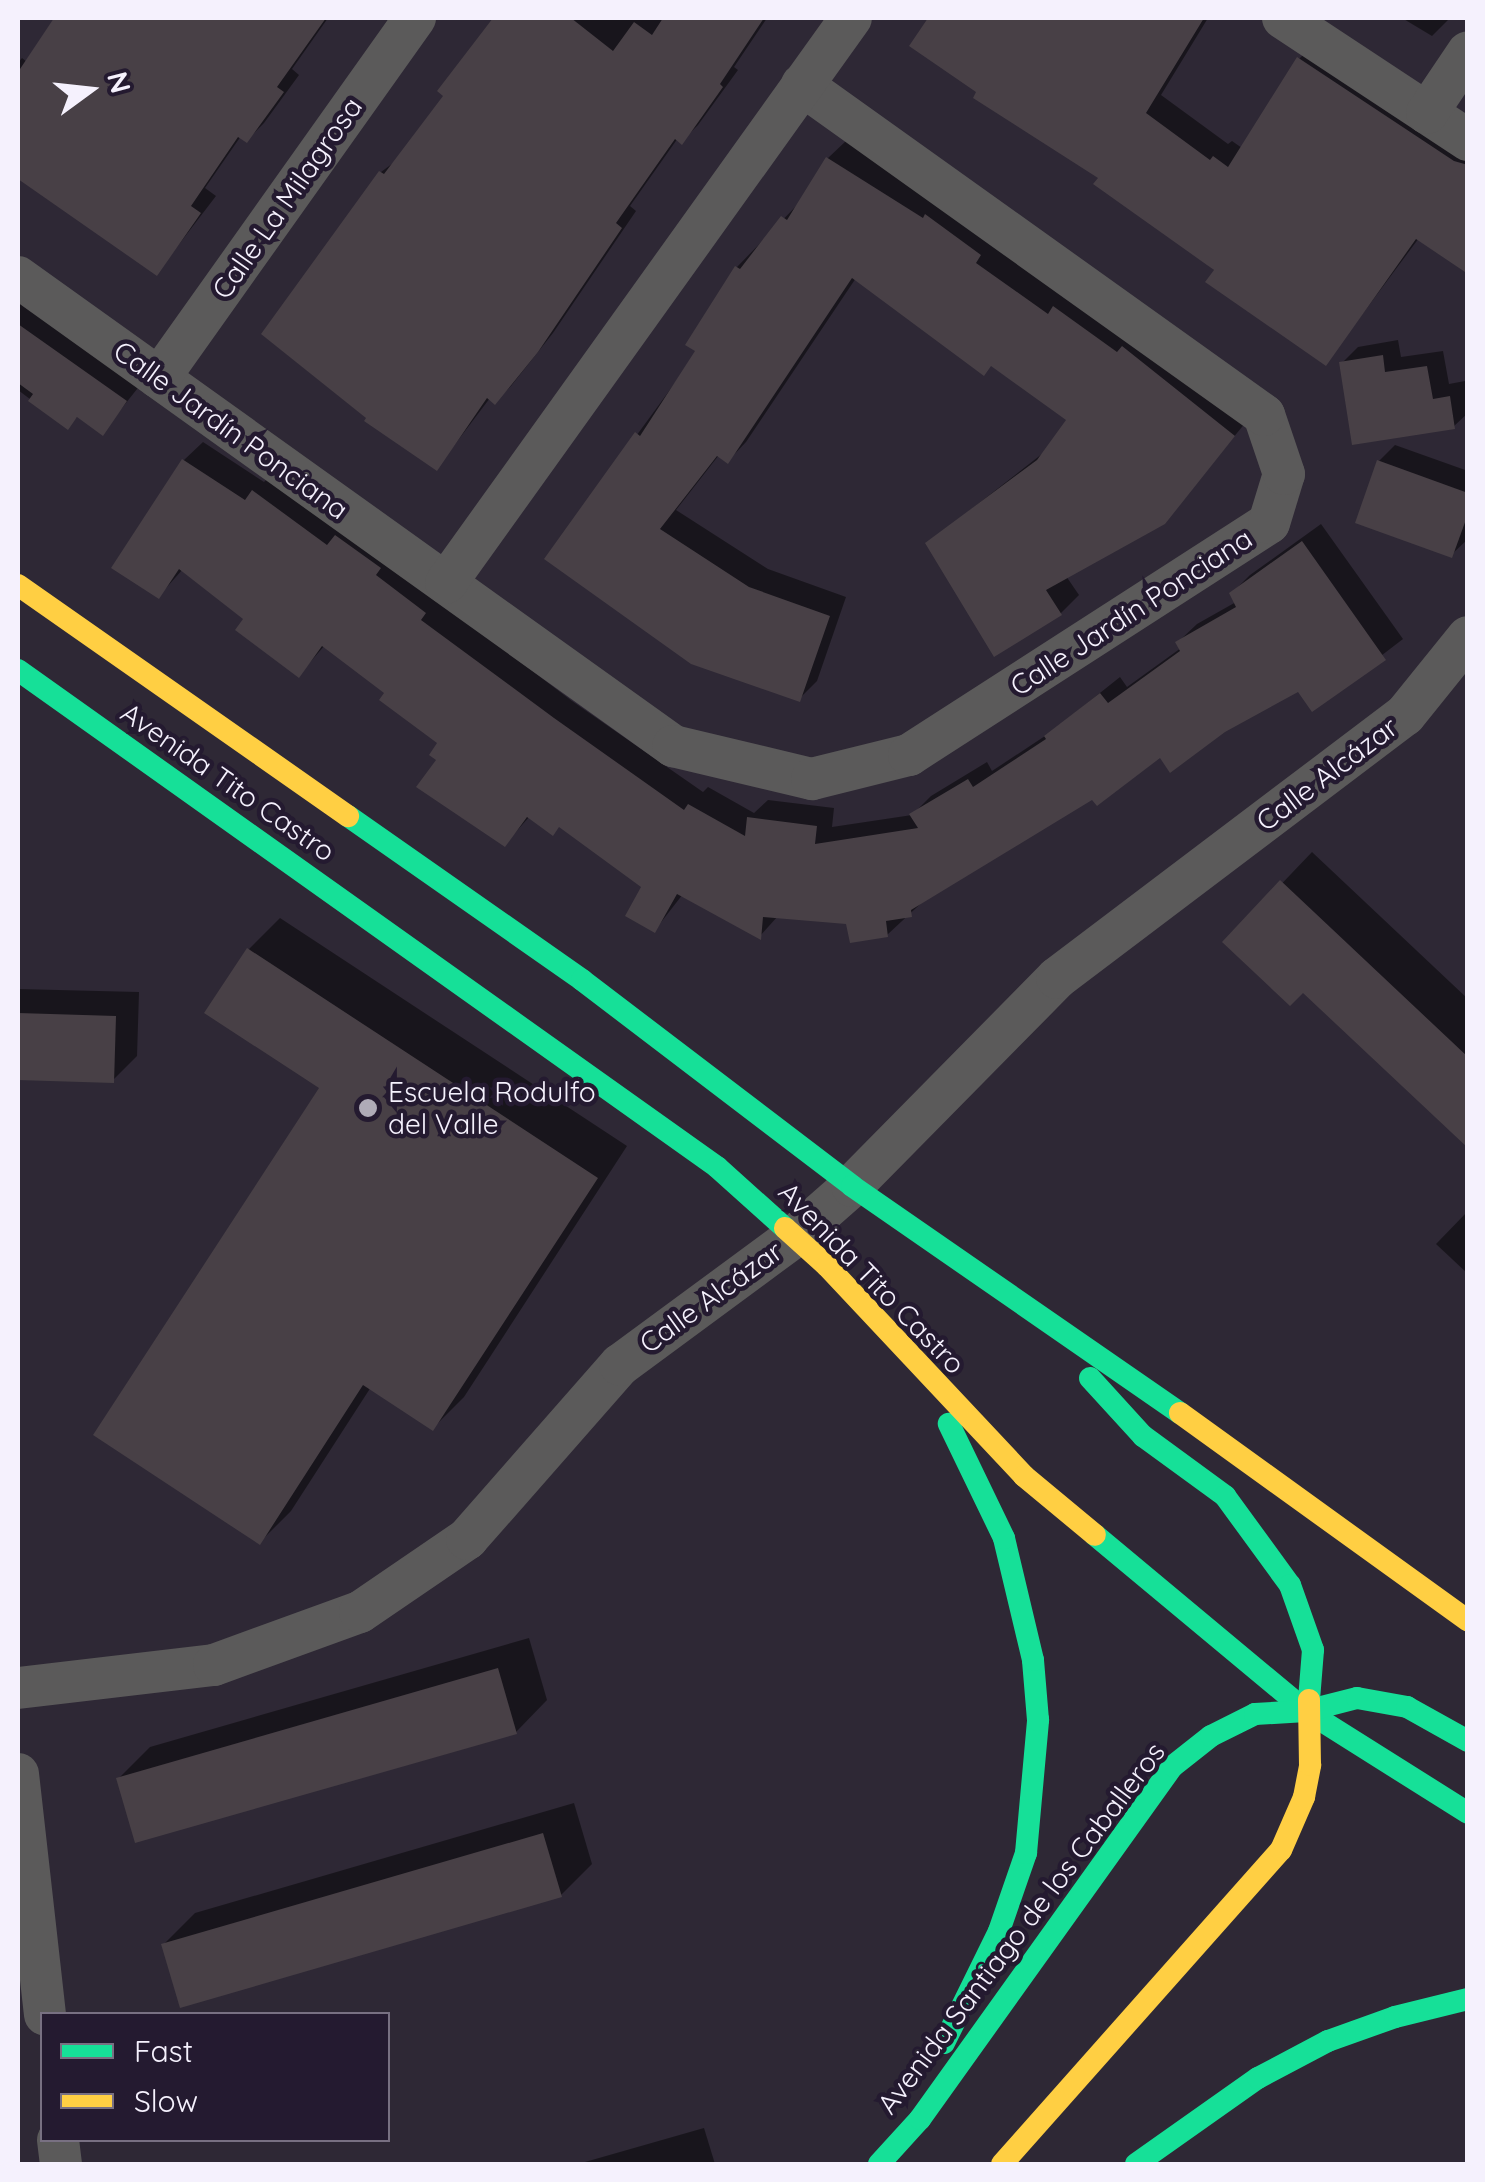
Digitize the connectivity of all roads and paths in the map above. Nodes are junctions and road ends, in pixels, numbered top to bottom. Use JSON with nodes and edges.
{"nodes":[{"id":1,"x":415,"y":18,"type":"edge"},
{"id":2,"x":851,"y":18,"type":"edge"},
{"id":3,"x":1283,"y":18,"type":"edge"},
{"id":4,"x":1468,"y":52,"type":"edge"},
{"id":5,"x":802,"y":85,"type":"junction"},
{"id":6,"x":1428,"y":113,"type":"junction"},
{"id":7,"x":1468,"y":140,"type":"edge"},
{"id":8,"x":18,"y":277,"type":"edge"},
{"id":9,"x":158,"y":378,"type":"junction"},
{"id":10,"x":446,"y":584,"type":"junction"},
{"id":11,"x":18,"y":585,"type":"edge"},
{"id":12,"x":1468,"y":637,"type":"edge"},
{"id":13,"x":18,"y":670,"type":"edge"},
{"id":14,"x":852,"y":1186,"type":"junction"},
{"id":15,"x":795,"y":1236,"type":"junction"},
{"id":16,"x":1043,"y":1320,"type":"junction"},
{"id":17,"x":916,"y":1365,"type":"junction"},
{"id":18,"x":1468,"y":1620,"type":"edge"},
{"id":19,"x":18,"y":1688,"type":"edge"},
{"id":20,"x":1306,"y":1711,"type":"junction"},
{"id":21,"x":1468,"y":1741,"type":"edge"},
{"id":22,"x":18,"y":1774,"type":"edge"},
{"id":23,"x":1468,"y":1813,"type":"edge"},
{"id":24,"x":1468,"y":1999,"type":"edge"},
{"id":25,"x":44,"y":2012,"type":"edge"},
{"id":26,"x":920,"y":2120,"type":"junction"},
{"id":27,"x":880,"y":2164,"type":"edge"},
{"id":28,"x":1002,"y":2164,"type":"edge"},
{"id":29,"x":1136,"y":2164,"type":"edge"}],
"edges":[{"from":1,"to":9,"type":"street","name":"Calle La Milagrosa"},
{"from":2,"to":5,"type":"street"},
{"from":3,"to":6,"type":"street"},
{"from":4,"to":6,"type":"street"},
{"from":5,"to":10,"type":"street"},
{"from":5,"to":10,"type":"street","name":"Calle Jardín Ponciana"},
{"from":6,"to":7,"type":"street"},
{"from":8,"to":9,"type":"street","name":"Calle Jardín Ponciana"},
{"from":9,"to":10,"type":"street","name":"Calle Jardín Ponciana"},
{"from":11,"to":14,"type":"main road","name":"Avenida Tito Castro"},
{"from":12,"to":14,"type":"street","name":"Calle Alcázar"},
{"from":13,"to":15,"type":"main road","name":"Avenida Tito Castro"},
{"from":14,"to":15,"type":"street","name":"Calle Alcázar"},
{"from":14,"to":16,"type":"main road","name":"Avenida Tito Castro"},
{"from":15,"to":17,"type":"main road","name":"Avenida Tito Castro"},
{"from":15,"to":19,"type":"street","name":"Calle Alcázar"},
{"from":16,"to":18,"type":"main road","name":"Avenida Tito Castro"},
{"from":16,"to":20,"type":"main road"},
{"from":17,"to":20,"type":"main road","name":"Avenida Tito Castro"},
{"from":17,"to":26,"type":"main road"},
{"from":20,"to":21,"type":"main road","name":"Avenida Santiago de los Caballeros"},
{"from":20,"to":23,"type":"main road","name":"Avenida Tito Castro"},
{"from":20,"to":26,"type":"main road","name":"Avenida Santiago de los Caballeros"},
{"from":20,"to":28,"type":"main road"},
{"from":22,"to":25,"type":"street"},
{"from":24,"to":29,"type":"main road"},
{"from":26,"to":27,"type":"main road","name":"Avenida Santiago de los Caballeros"}]}
